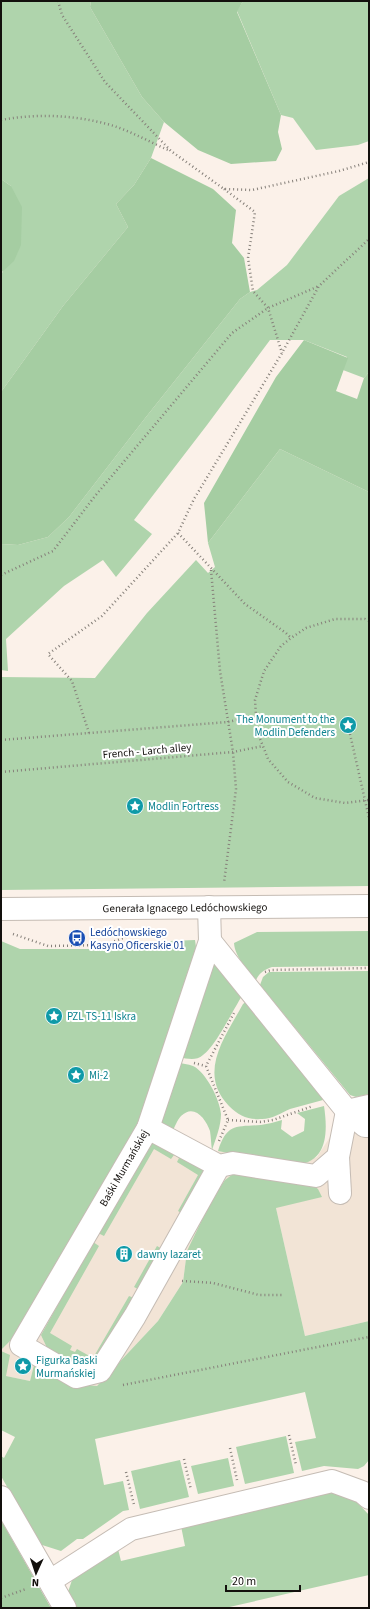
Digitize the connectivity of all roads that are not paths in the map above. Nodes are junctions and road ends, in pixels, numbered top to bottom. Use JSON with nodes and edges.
{"nodes":[{"id":1,"x":369,"y":906,"type":"edge"},
{"id":2,"x":209,"y":907,"type":"junction"},
{"id":3,"x":1,"y":909,"type":"edge"},
{"id":4,"x":210,"y":941,"type":"junction"},
{"id":5,"x":343,"y":1106,"type":"junction"},
{"id":6,"x":369,"y":1106,"type":"edge"},
{"id":7,"x":369,"y":1126,"type":"edge"},
{"id":8,"x":148,"y":1128,"type":"junction"},
{"id":9,"x":338,"y":1157,"type":"junction"},
{"id":10,"x":219,"y":1166,"type":"junction"},
{"id":11,"x":340,"y":1193,"type":"dead end"},
{"id":12,"x":1,"y":1497,"type":"edge"},
{"id":13,"x":369,"y":1498,"type":"edge"},
{"id":14,"x":50,"y":1580,"type":"junction"},
{"id":15,"x":65,"y":1608,"type":"edge"}],
"edges":[{"from":1,"to":2,"type":"street","name":"Generała Ignacego Ledóchowskiego"},
{"from":2,"to":3,"type":"street","name":"Generała Ignacego Ledóchowskiego"},
{"from":2,"to":4,"type":"street","name":"Baśki Murmańskiej"},
{"from":4,"to":5,"type":"street"},
{"from":4,"to":8,"type":"street","name":"Baśki Murmańskiej"},
{"from":5,"to":6,"type":"street"},
{"from":5,"to":7,"type":"street"},
{"from":5,"to":9,"type":"street"},
{"from":8,"to":10,"type":"street"},
{"from":8,"to":10,"type":"street","name":"Baśki Murmańskiej"},
{"from":9,"to":10,"type":"street"},
{"from":9,"to":11,"type":"street"},
{"from":12,"to":14,"type":"street"},
{"from":13,"to":14,"type":"street"},
{"from":14,"to":15,"type":"street"}]}
